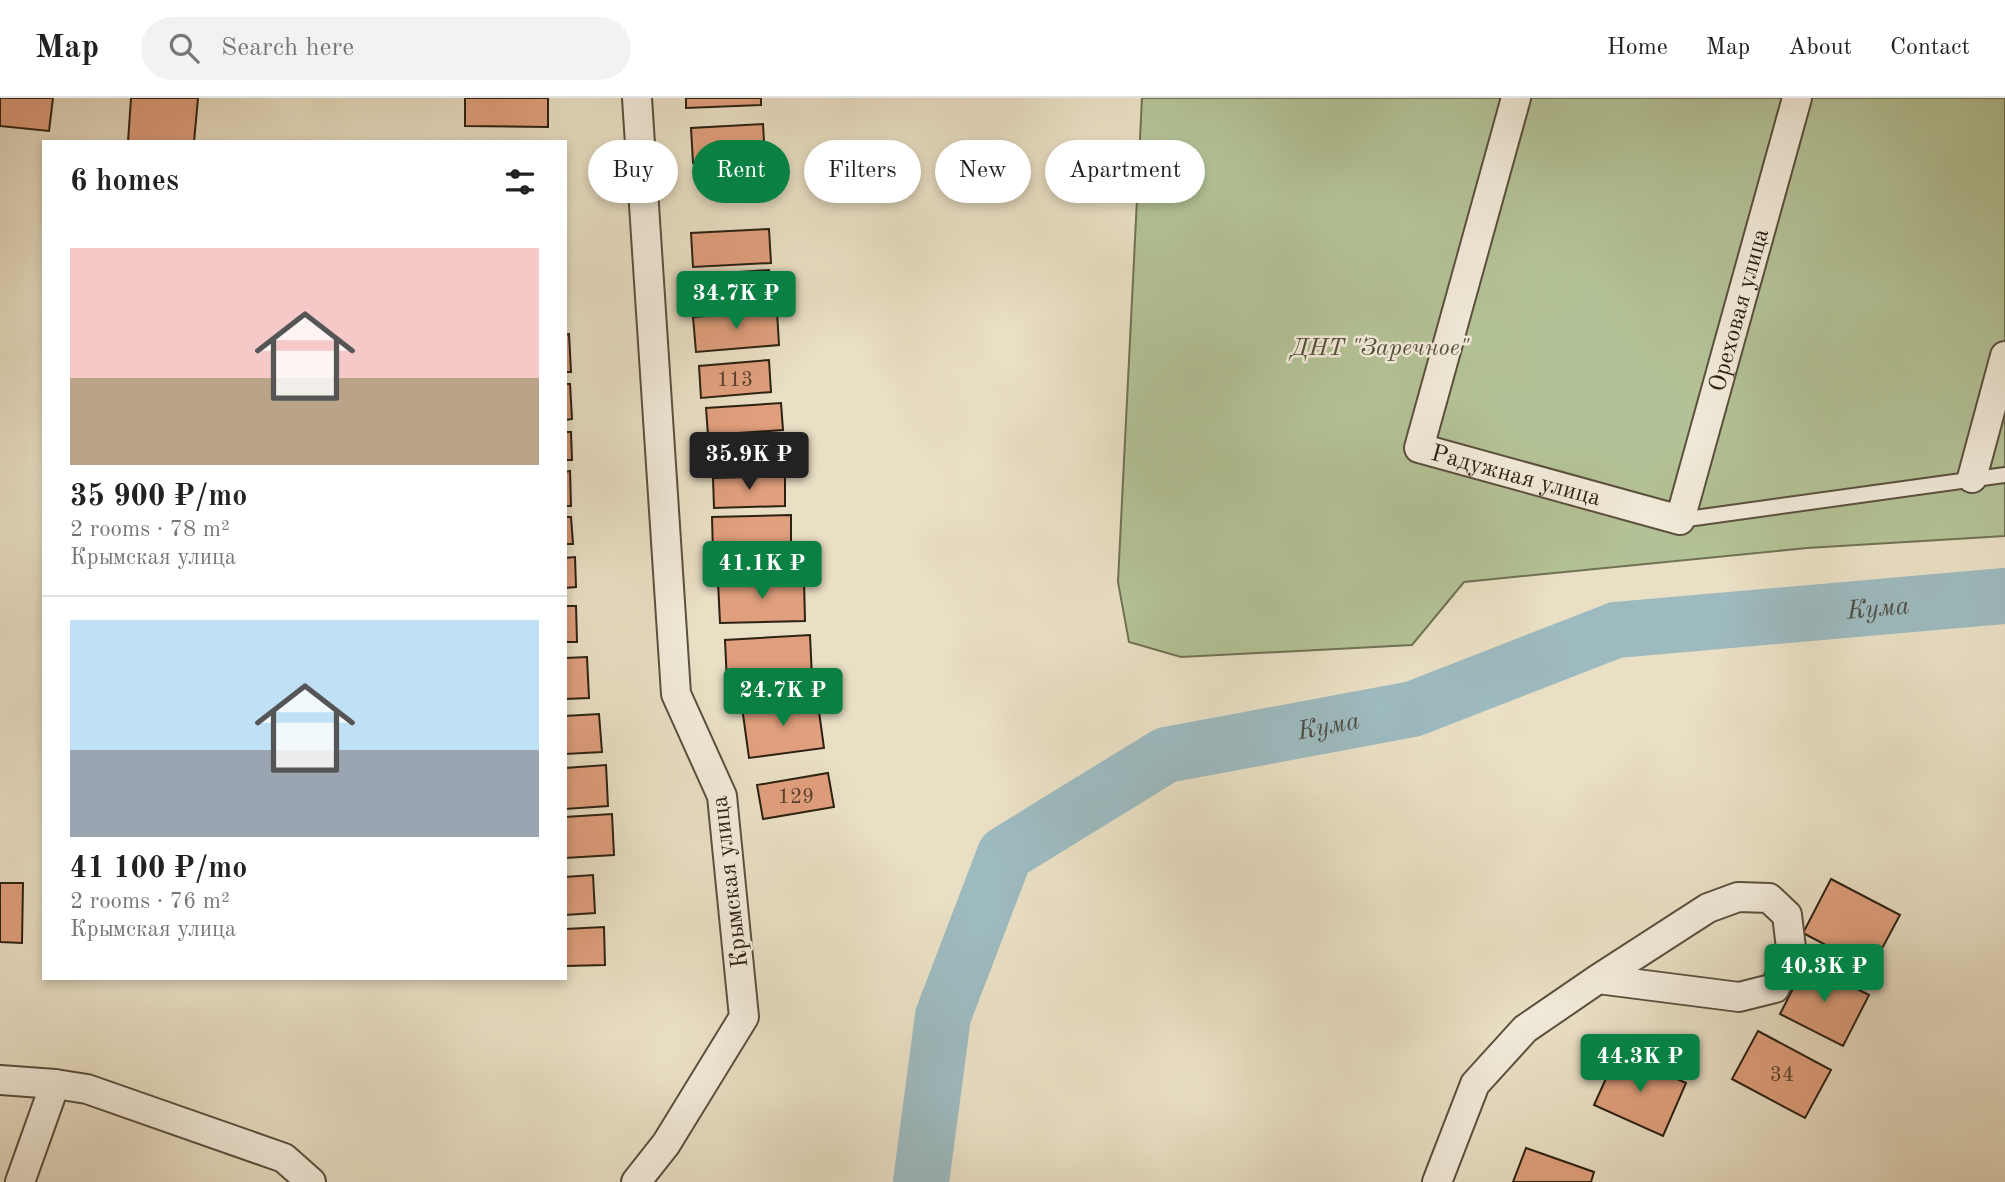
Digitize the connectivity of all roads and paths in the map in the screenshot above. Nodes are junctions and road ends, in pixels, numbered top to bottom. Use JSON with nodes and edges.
{"nodes":[{"id":1,"x":637,"y":98,"type":"edge"},
{"id":2,"x":1516,"y":98,"type":"edge"},
{"id":3,"x":1797,"y":98,"type":"edge"},
{"id":4,"x":2005,"y":356,"type":"edge"},
{"id":5,"x":2005,"y":475,"type":"edge"},
{"id":6,"x":1972,"y":478,"type":"junction"},
{"id":7,"x":1680,"y":520,"type":"junction"},
{"id":8,"x":1598,"y":979,"type":"junction"},
{"id":9,"x":0,"y":1080,"type":"edge"},
{"id":10,"x":55,"y":1084,"type":"junction"},
{"id":11,"x":20,"y":1182,"type":"edge"},
{"id":12,"x":312,"y":1182,"type":"edge"},
{"id":13,"x":636,"y":1182,"type":"edge"},
{"id":14,"x":1437,"y":1182,"type":"edge"}],
"edges":[{"from":1,"to":13,"type":"street","name":"Крымская улица"},
{"from":2,"to":7,"type":"street","name":"Радужная улица"},
{"from":3,"to":7,"type":"street","name":"Ореховая улица"},
{"from":4,"to":6,"type":"street"},
{"from":5,"to":6,"type":"lane"},
{"from":6,"to":7,"type":"lane"},
{"from":8,"to":8,"type":"street"},
{"from":8,"to":14,"type":"street"},
{"from":9,"to":10,"type":"street"},
{"from":10,"to":11,"type":"street"},
{"from":10,"to":12,"type":"street"}]}
